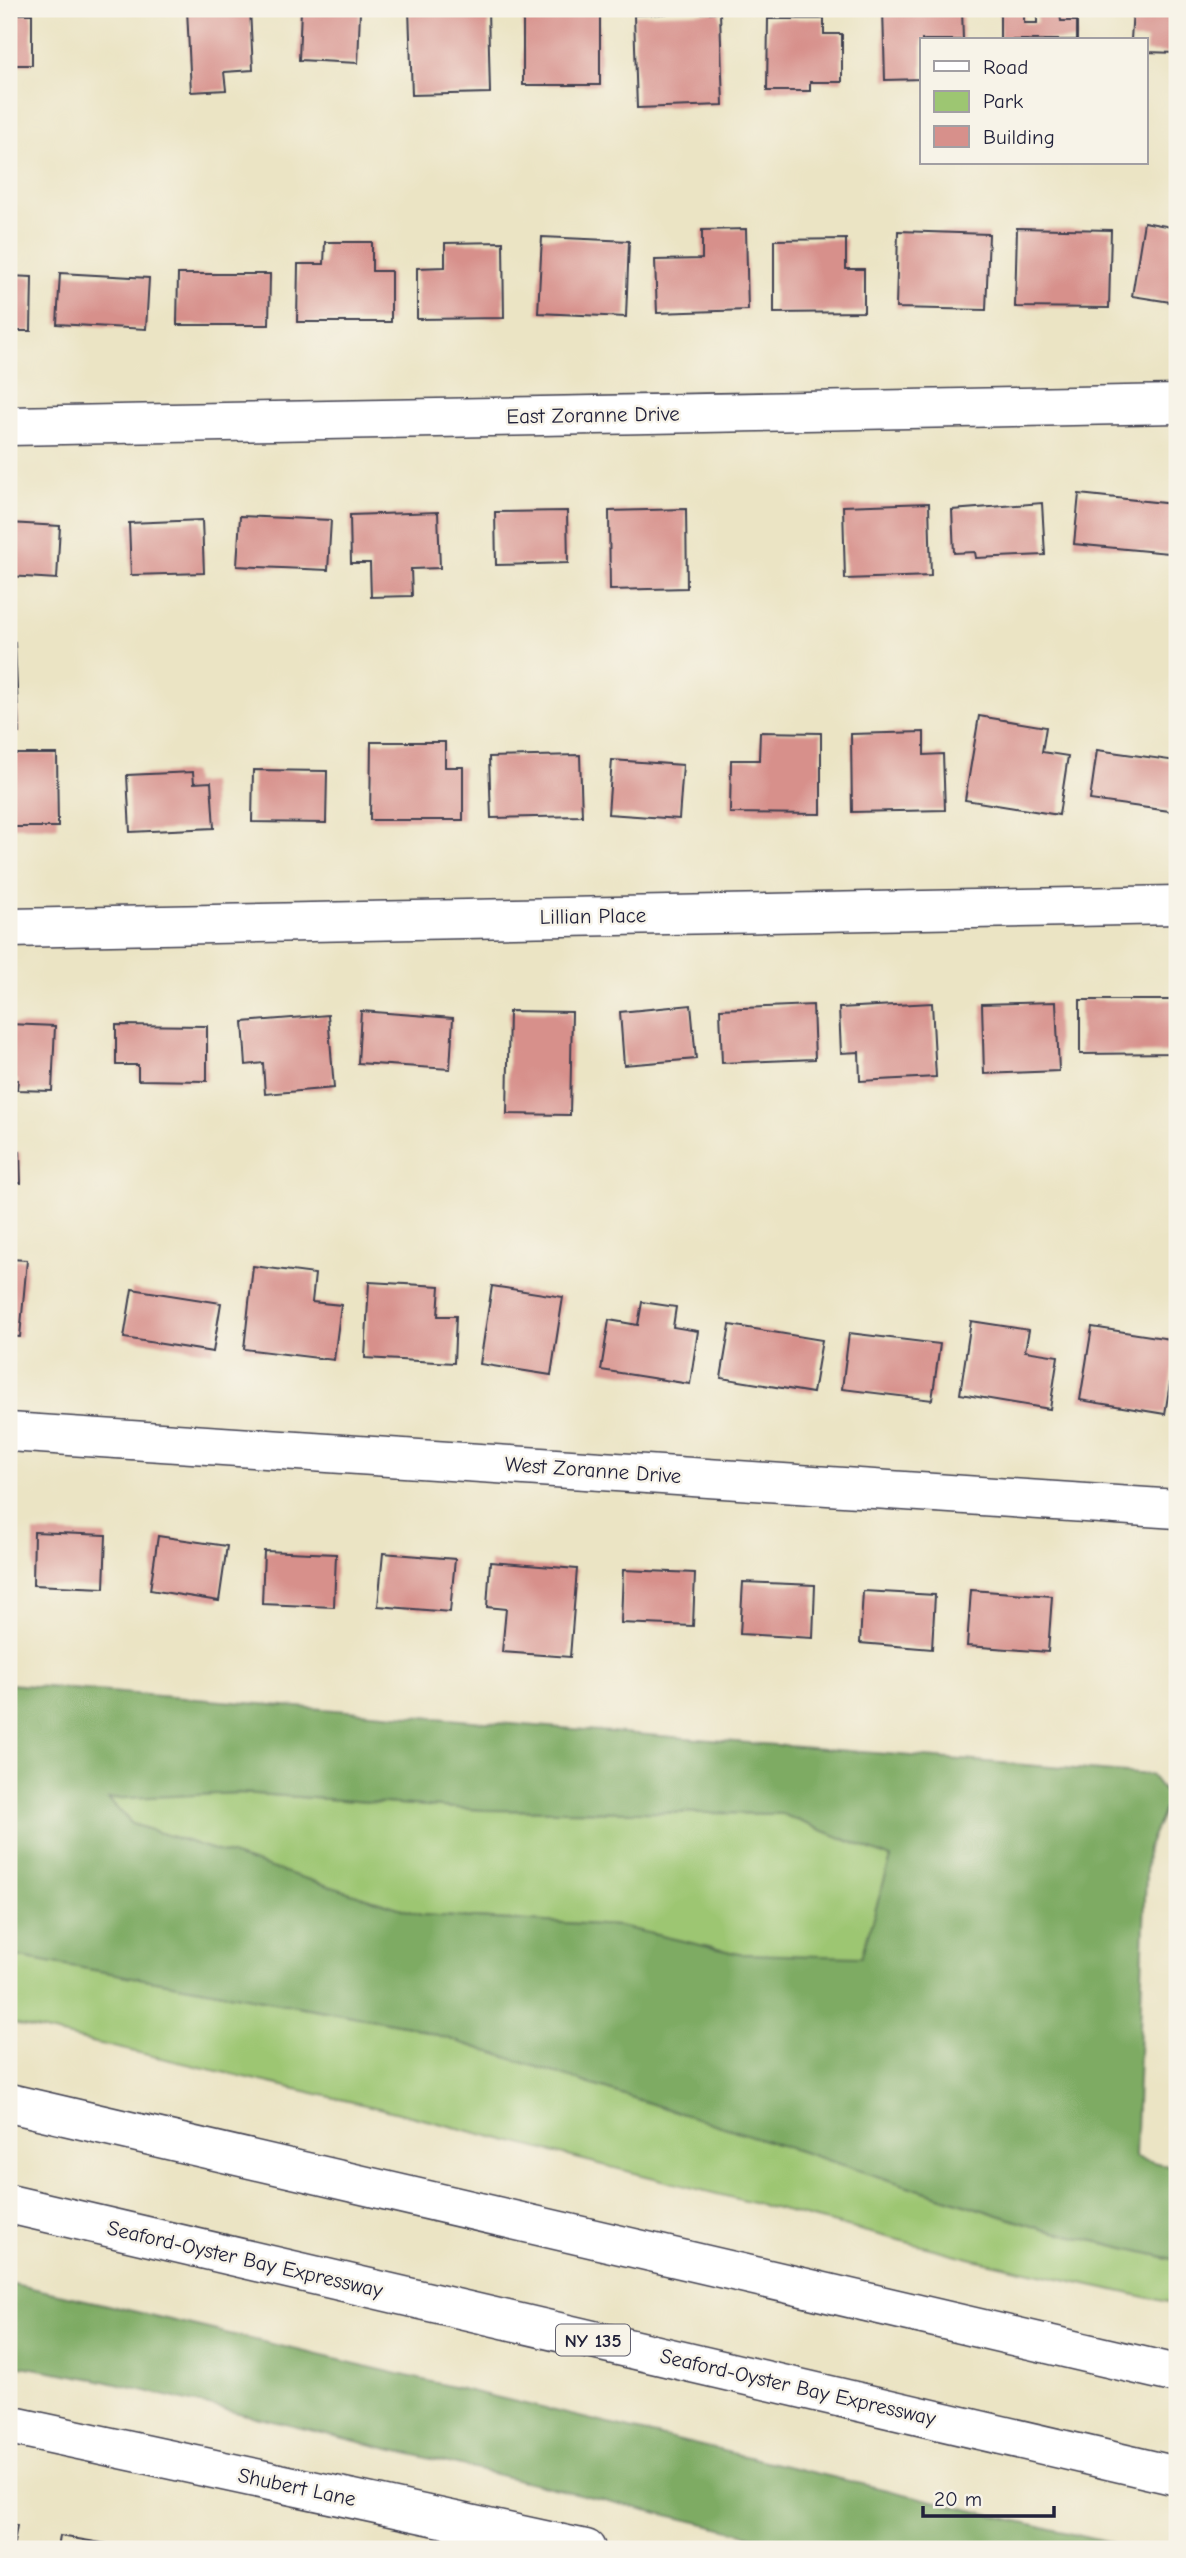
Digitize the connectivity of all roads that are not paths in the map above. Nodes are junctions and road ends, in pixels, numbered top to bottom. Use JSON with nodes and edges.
{"nodes":[{"id":1,"x":1177,"y":404,"type":"edge"},
{"id":2,"x":9,"y":426,"type":"edge"},
{"id":3,"x":1177,"y":905,"type":"edge"},
{"id":4,"x":9,"y":928,"type":"edge"},
{"id":5,"x":9,"y":1432,"type":"edge"},
{"id":6,"x":1177,"y":1509,"type":"edge"},
{"id":7,"x":9,"y":2103,"type":"edge"},
{"id":8,"x":9,"y":2204,"type":"edge"},
{"id":9,"x":1177,"y":2374,"type":"edge"},
{"id":10,"x":9,"y":2425,"type":"edge"},
{"id":11,"x":1177,"y":2476,"type":"edge"},
{"id":12,"x":586,"y":2549,"type":"edge"}],
"edges":[{"from":1,"to":2,"type":"main road","name":"East Zoranne Drive"},
{"from":3,"to":4,"type":"main road","name":"Lillian Place"},
{"from":5,"to":6,"type":"main road","name":"West Zoranne Drive"},
{"from":7,"to":9,"type":"main road"},
{"from":8,"to":11,"type":"main road","name":"Seaford-Oyster Bay Expressway","number":"NY 135"},
{"from":10,"to":12,"type":"main road","name":"Shubert Lane"}]}
